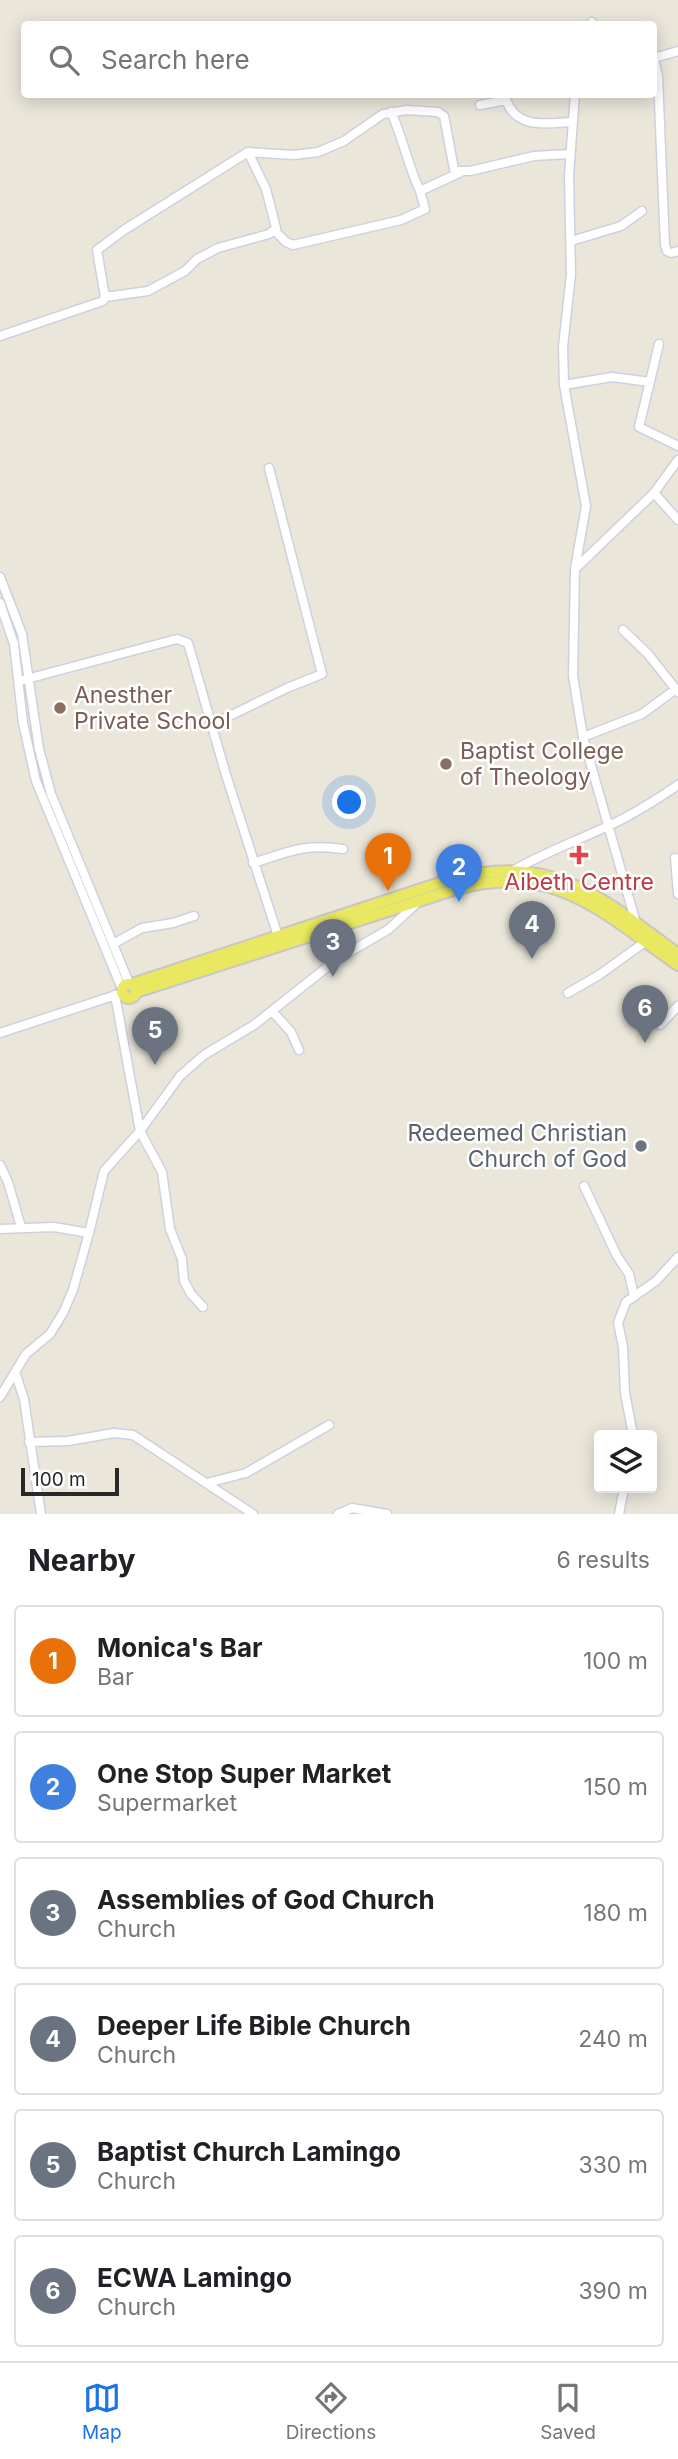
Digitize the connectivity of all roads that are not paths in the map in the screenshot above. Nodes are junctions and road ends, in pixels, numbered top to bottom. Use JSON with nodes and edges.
{"nodes":[{"id":1,"x":678,"y":51,"type":"edge"},
{"id":2,"x":657,"y":57,"type":"edge"},
{"id":3,"x":657,"y":72,"type":"edge"},
{"id":4,"x":574,"y":98,"type":"edge"},
{"id":5,"x":480,"y":104,"type":"dead end"},
{"id":6,"x":391,"y":112,"type":"junction"},
{"id":7,"x":571,"y":122,"type":"junction"},
{"id":8,"x":248,"y":152,"type":"junction"},
{"id":9,"x":569,"y":154,"type":"junction"},
{"id":10,"x":461,"y":171,"type":"junction"},
{"id":11,"x":420,"y":191,"type":"junction"},
{"id":12,"x":642,"y":211,"type":"dead end"},
{"id":13,"x":274,"y":230,"type":"junction"},
{"id":14,"x":571,"y":242,"type":"junction"},
{"id":15,"x":678,"y":251,"type":"edge"},
{"id":16,"x":105,"y":297,"type":"junction"},
{"id":17,"x":0,"y":336,"type":"edge"},
{"id":18,"x":659,"y":344,"type":"dead end"},
{"id":19,"x":650,"y":382,"type":"junction"},
{"id":20,"x":564,"y":385,"type":"junction"},
{"id":21,"x":678,"y":446,"type":"edge"},
{"id":22,"x":678,"y":460,"type":"edge"},
{"id":23,"x":269,"y":468,"type":"dead end"},
{"id":24,"x":654,"y":494,"type":"junction"},
{"id":25,"x":678,"y":520,"type":"edge"},
{"id":26,"x":575,"y":569,"type":"junction"},
{"id":27,"x":0,"y":577,"type":"edge"},
{"id":28,"x":0,"y":603,"type":"edge"},
{"id":29,"x":623,"y":630,"type":"dead end"},
{"id":30,"x":29,"y":677,"type":"junction"},
{"id":31,"x":19,"y":681,"type":"junction"},
{"id":32,"x":677,"y":690,"type":"edge"},
{"id":33,"x":211,"y":725,"type":"junction"},
{"id":34,"x":583,"y":737,"type":"junction"},
{"id":35,"x":678,"y":785,"type":"edge"},
{"id":36,"x":609,"y":826,"type":"junction"},
{"id":37,"x":342,"y":849,"type":"dead end"},
{"id":38,"x":675,"y":858,"type":"dead end"},
{"id":39,"x":254,"y":863,"type":"junction"},
{"id":40,"x":514,"y":870,"type":"junction"},
{"id":41,"x":678,"y":894,"type":"edge"},
{"id":42,"x":417,"y":903,"type":"junction"},
{"id":43,"x":194,"y":916,"type":"dead end"},
{"id":44,"x":636,"y":923,"type":"junction"},
{"id":45,"x":278,"y":936,"type":"junction"},
{"id":46,"x":645,"y":942,"type":"junction"},
{"id":47,"x":113,"y":944,"type":"junction"},
{"id":48,"x":677,"y":959,"type":"edge"},
{"id":49,"x":126,"y":989,"type":"junction"},
{"id":50,"x":568,"y":993,"type":"dead end"},
{"id":51,"x":678,"y":1006,"type":"edge"},
{"id":52,"x":272,"y":1012,"type":"junction"},
{"id":53,"x":660,"y":1025,"type":"dead end"},
{"id":54,"x":0,"y":1033,"type":"edge"},
{"id":55,"x":299,"y":1050,"type":"dead end"},
{"id":56,"x":140,"y":1131,"type":"junction"},
{"id":57,"x":0,"y":1164,"type":"edge"},
{"id":58,"x":584,"y":1186,"type":"dead end"},
{"id":59,"x":21,"y":1227,"type":"junction"},
{"id":60,"x":0,"y":1229,"type":"edge"},
{"id":61,"x":89,"y":1233,"type":"junction"},
{"id":62,"x":678,"y":1257,"type":"edge"},
{"id":63,"x":634,"y":1296,"type":"junction"},
{"id":64,"x":203,"y":1307,"type":"dead end"},
{"id":65,"x":15,"y":1372,"type":"junction"},
{"id":66,"x":0,"y":1398,"type":"edge"},
{"id":67,"x":329,"y":1425,"type":"dead end"},
{"id":68,"x":632,"y":1430,"type":"edge"},
{"id":69,"x":29,"y":1441,"type":"junction"},
{"id":70,"x":207,"y":1483,"type":"junction"},
{"id":71,"x":623,"y":1493,"type":"edge"},
{"id":72,"x":41,"y":1514,"type":"edge"},
{"id":73,"x":253,"y":1514,"type":"edge"},
{"id":74,"x":338,"y":1514,"type":"edge"},
{"id":75,"x":387,"y":1514,"type":"edge"},
{"id":76,"x":619,"y":1514,"type":"edge"}],
"edges":[{"from":1,"to":2,"type":"street"},
{"from":3,"to":15,"type":"street"},
{"from":4,"to":7,"type":"street"},
{"from":5,"to":7,"type":"street"},
{"from":6,"to":8,"type":"street"},
{"from":6,"to":10,"type":"street"},
{"from":6,"to":11,"type":"street"},
{"from":7,"to":9,"type":"street"},
{"from":8,"to":13,"type":"street"},
{"from":8,"to":16,"type":"street"},
{"from":9,"to":10,"type":"street"},
{"from":9,"to":14,"type":"street"},
{"from":10,"to":11,"type":"street"},
{"from":11,"to":13,"type":"street"},
{"from":12,"to":14,"type":"street"},
{"from":13,"to":16,"type":"street"},
{"from":14,"to":20,"type":"street"},
{"from":16,"to":17,"type":"street"},
{"from":18,"to":19,"type":"street"},
{"from":19,"to":20,"type":"street"},
{"from":19,"to":21,"type":"street"},
{"from":20,"to":26,"type":"street"},
{"from":22,"to":24,"type":"street"},
{"from":23,"to":33,"type":"street"},
{"from":24,"to":25,"type":"street"},
{"from":24,"to":26,"type":"street"},
{"from":26,"to":34,"type":"street"},
{"from":27,"to":30,"type":"street"},
{"from":28,"to":31,"type":"street"},
{"from":29,"to":32,"type":"street"},
{"from":30,"to":31,"type":"street"},
{"from":30,"to":33,"type":"street"},
{"from":30,"to":47,"type":"street"},
{"from":31,"to":49,"type":"street"},
{"from":32,"to":34,"type":"street"},
{"from":33,"to":39,"type":"street"},
{"from":34,"to":36,"type":"street"},
{"from":35,"to":36,"type":"street"},
{"from":36,"to":40,"type":"street"},
{"from":36,"to":44,"type":"street"},
{"from":37,"to":39,"type":"street"},
{"from":38,"to":41,"type":"street"},
{"from":39,"to":45,"type":"street"},
{"from":40,"to":44,"type":"main road"},
{"from":40,"to":45,"type":"main road"},
{"from":42,"to":46,"type":"main road"},
{"from":42,"to":49,"type":"main road"},
{"from":42,"to":52,"type":"street"},
{"from":43,"to":47,"type":"street"},
{"from":44,"to":48,"type":"main road"},
{"from":45,"to":49,"type":"main road"},
{"from":46,"to":48,"type":"main road"},
{"from":46,"to":50,"type":"street"},
{"from":47,"to":49,"type":"street"},
{"from":49,"to":54,"type":"street"},
{"from":49,"to":56,"type":"street"},
{"from":51,"to":53,"type":"street"},
{"from":52,"to":55,"type":"street"},
{"from":52,"to":56,"type":"street"},
{"from":56,"to":61,"type":"street"},
{"from":56,"to":64,"type":"street"},
{"from":57,"to":59,"type":"street"},
{"from":58,"to":63,"type":"street"},
{"from":59,"to":60,"type":"street"},
{"from":59,"to":61,"type":"street"},
{"from":61,"to":65,"type":"street"},
{"from":62,"to":63,"type":"street"},
{"from":63,"to":68,"type":"street"},
{"from":65,"to":66,"type":"street"},
{"from":65,"to":69,"type":"street"},
{"from":67,"to":70,"type":"street"},
{"from":69,"to":70,"type":"street"},
{"from":69,"to":72,"type":"street"},
{"from":70,"to":73,"type":"street"},
{"from":71,"to":76,"type":"street"},
{"from":74,"to":75,"type":"street"}]}
